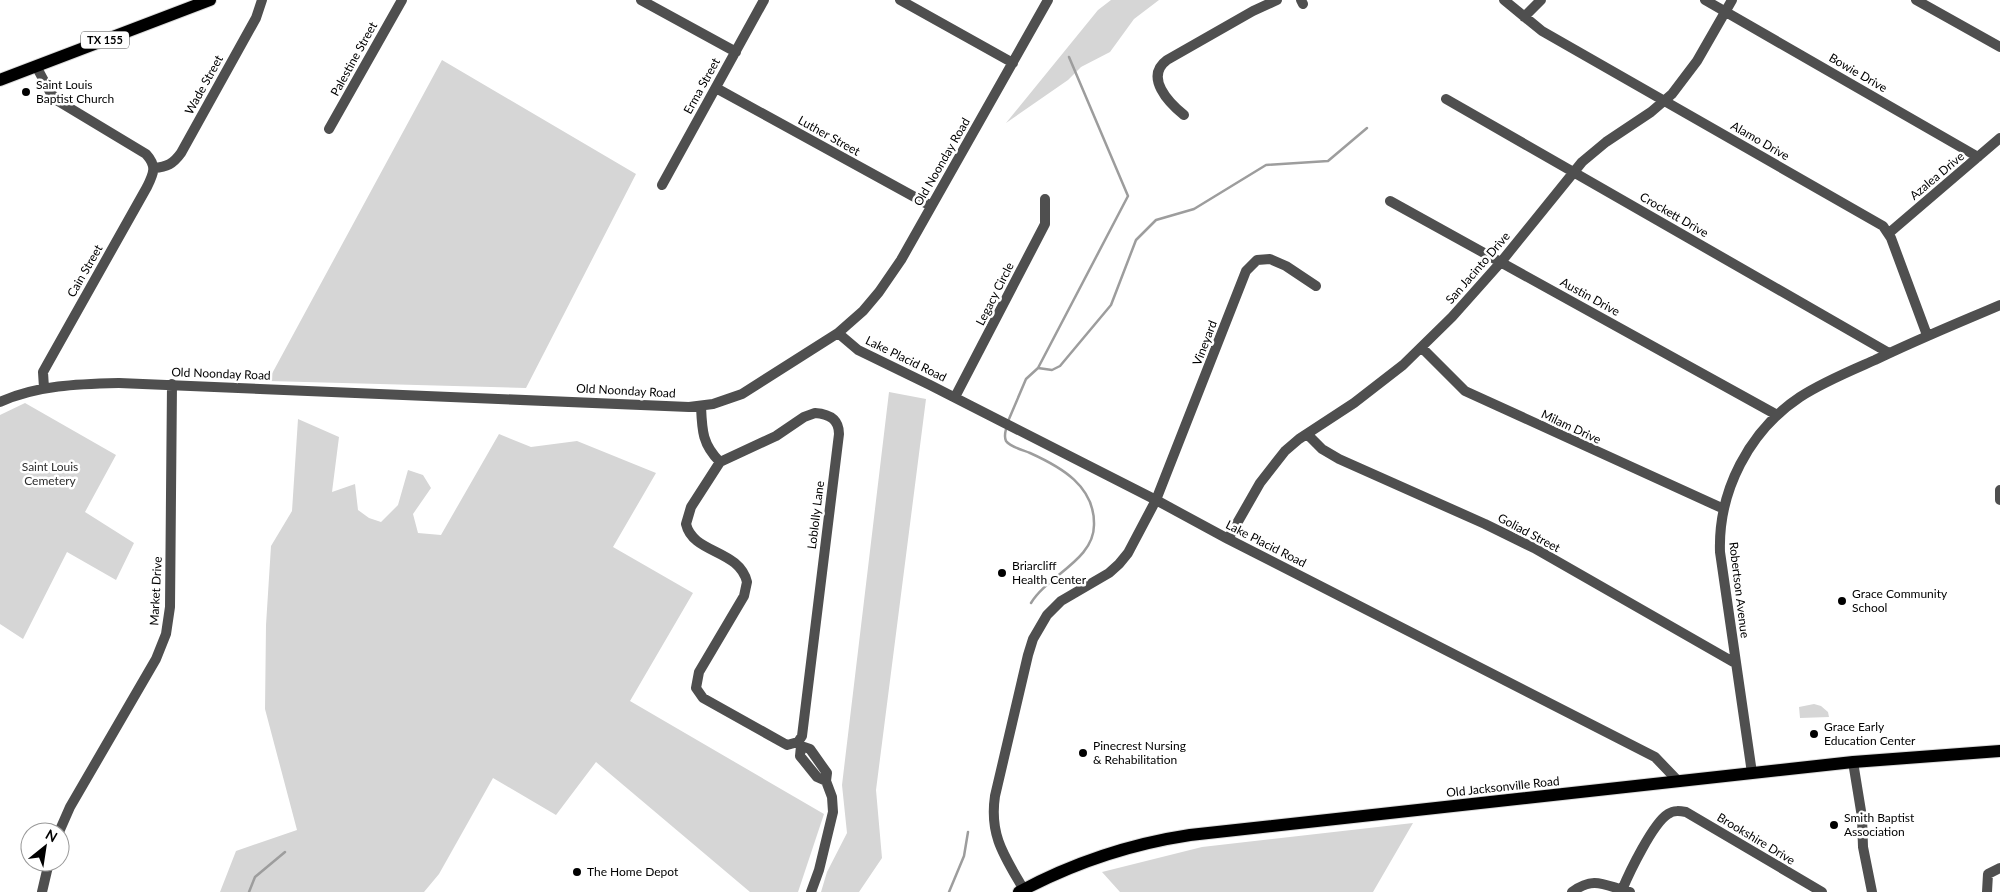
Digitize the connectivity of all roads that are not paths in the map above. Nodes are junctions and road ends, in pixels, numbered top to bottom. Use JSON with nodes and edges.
{"nodes":[{"id":1,"x":210,"y":0,"type":"edge"},
{"id":2,"x":262,"y":0,"type":"edge"},
{"id":3,"x":402,"y":0,"type":"edge"},
{"id":4,"x":641,"y":0,"type":"edge"},
{"id":5,"x":764,"y":0,"type":"edge"},
{"id":6,"x":900,"y":0,"type":"edge"},
{"id":7,"x":1048,"y":0,"type":"edge"},
{"id":8,"x":1277,"y":0,"type":"edge"},
{"id":9,"x":1504,"y":0,"type":"edge"},
{"id":10,"x":1541,"y":0,"type":"edge"},
{"id":11,"x":1705,"y":0,"type":"edge"},
{"id":12,"x":1732,"y":0,"type":"edge"},
{"id":13,"x":1916,"y":0,"type":"edge"},
{"id":14,"x":1725,"y":11,"type":"junction"},
{"id":15,"x":1524,"y":17,"type":"junction"},
{"id":16,"x":2000,"y":47,"type":"edge"},
{"id":17,"x":736,"y":52,"type":"junction"},
{"id":18,"x":1013,"y":63,"type":"junction"},
{"id":19,"x":36,"y":66,"type":"junction"},
{"id":20,"x":0,"y":80,"type":"edge"},
{"id":21,"x":716,"y":88,"type":"junction"},
{"id":22,"x":1446,"y":99,"type":"dead end"},
{"id":23,"x":1664,"y":101,"type":"junction"},
{"id":24,"x":1184,"y":115,"type":"dead end"},
{"id":25,"x":329,"y":130,"type":"dead end"},
{"id":26,"x":2000,"y":138,"type":"edge"},
{"id":27,"x":1978,"y":157,"type":"junction"},
{"id":28,"x":154,"y":168,"type":"junction"},
{"id":29,"x":1573,"y":172,"type":"junction"},
{"id":30,"x":662,"y":185,"type":"dead end"},
{"id":31,"x":1045,"y":199,"type":"dead end"},
{"id":32,"x":1390,"y":201,"type":"dead end"},
{"id":33,"x":931,"y":206,"type":"junction"},
{"id":34,"x":1889,"y":233,"type":"junction"},
{"id":35,"x":1501,"y":262,"type":"junction"},
{"id":36,"x":1316,"y":286,"type":"dead end"},
{"id":37,"x":2000,"y":306,"type":"edge"},
{"id":38,"x":838,"y":333,"type":"junction"},
{"id":39,"x":1927,"y":335,"type":"junction"},
{"id":40,"x":1422,"y":348,"type":"junction"},
{"id":41,"x":1889,"y":353,"type":"junction"},
{"id":42,"x":172,"y":384,"type":"junction"},
{"id":43,"x":44,"y":388,"type":"junction"},
{"id":44,"x":955,"y":397,"type":"junction"},
{"id":45,"x":0,"y":402,"type":"edge"},
{"id":46,"x":701,"y":406,"type":"junction"},
{"id":47,"x":1778,"y":415,"type":"junction"},
{"id":48,"x":1307,"y":434,"type":"junction"},
{"id":49,"x":720,"y":462,"type":"junction"},
{"id":50,"x":2000,"y":490,"type":"edge"},
{"id":51,"x":1156,"y":500,"type":"junction"},
{"id":52,"x":2000,"y":500,"type":"edge"},
{"id":53,"x":1724,"y":509,"type":"junction"},
{"id":54,"x":1228,"y":538,"type":"junction"},
{"id":55,"x":1735,"y":663,"type":"junction"},
{"id":56,"x":799,"y":744,"type":"junction"},
{"id":57,"x":2000,"y":751,"type":"edge"},
{"id":58,"x":1853,"y":762,"type":"junction"},
{"id":59,"x":1752,"y":773,"type":"junction"},
{"id":60,"x":1679,"y":782,"type":"junction"},
{"id":61,"x":63,"y":822,"type":"edge"},
{"id":62,"x":2000,"y":868,"type":"edge"},
{"id":63,"x":47,"y":872,"type":"edge"},
{"id":64,"x":1022,"y":891,"type":"edge"},
{"id":65,"x":1626,"y":891,"type":"edge"},
{"id":66,"x":42,"y":892,"type":"edge"},
{"id":67,"x":810,"y":892,"type":"edge"},
{"id":68,"x":1572,"y":892,"type":"edge"},
{"id":69,"x":1822,"y":892,"type":"edge"},
{"id":70,"x":1872,"y":892,"type":"edge"},
{"id":71,"x":1987,"y":892,"type":"edge"}],
"edges":[{"from":1,"to":19,"type":"main road","number":"TX 155"},
{"from":2,"to":28,"type":"street","name":"Wade Street"},
{"from":3,"to":25,"type":"street","name":"Palestine Street"},
{"from":4,"to":17,"type":"street"},
{"from":5,"to":17,"type":"street","name":"Erma Street"},
{"from":6,"to":18,"type":"street"},
{"from":7,"to":18,"type":"street","name":"Old Noonday Road"},
{"from":8,"to":24,"type":"street"},
{"from":9,"to":15,"type":"street","name":"Alamo Drive"},
{"from":10,"to":15,"type":"street"},
{"from":11,"to":14,"type":"street","name":"Bowie Drive"},
{"from":12,"to":14,"type":"street","name":"San Jacinto Drive"},
{"from":13,"to":16,"type":"street"},
{"from":14,"to":23,"type":"street","name":"San Jacinto Drive"},
{"from":14,"to":27,"type":"street","name":"Bowie Drive"},
{"from":15,"to":23,"type":"street","name":"Alamo Drive"},
{"from":17,"to":21,"type":"street","name":"Erma Street"},
{"from":18,"to":33,"type":"street","name":"Old Noonday Road"},
{"from":19,"to":20,"type":"main road","number":"TX 155"},
{"from":19,"to":28,"type":"street"},
{"from":21,"to":30,"type":"street","name":"Erma Street"},
{"from":21,"to":33,"type":"street","name":"Luther Street"},
{"from":22,"to":29,"type":"street","name":"Crockett Drive"},
{"from":23,"to":29,"type":"street","name":"San Jacinto Drive"},
{"from":23,"to":34,"type":"street","name":"Alamo Drive"},
{"from":26,"to":27,"type":"street","name":"Azalea Drive"},
{"from":27,"to":34,"type":"street","name":"Azalea Drive"},
{"from":28,"to":43,"type":"street","name":"Cain Street"},
{"from":29,"to":35,"type":"street","name":"San Jacinto Drive"},
{"from":29,"to":41,"type":"street","name":"Crockett Drive"},
{"from":31,"to":44,"type":"street","name":"Legacy Circle"},
{"from":32,"to":35,"type":"street","name":"Austin Drive"},
{"from":33,"to":38,"type":"street","name":"Old Noonday Road"},
{"from":34,"to":39,"type":"street"},
{"from":35,"to":40,"type":"street","name":"San Jacinto Drive"},
{"from":35,"to":47,"type":"street","name":"Austin Drive"},
{"from":36,"to":51,"type":"street","name":"Vineyard"},
{"from":37,"to":39,"type":"street","name":"Robertson Avenue"},
{"from":38,"to":44,"type":"street","name":"Lake Placid Road"},
{"from":38,"to":46,"type":"street","name":"Old Noonday Road"},
{"from":39,"to":41,"type":"street","name":"Robertson Avenue"},
{"from":40,"to":48,"type":"street","name":"San Jacinto Drive"},
{"from":40,"to":53,"type":"street","name":"Milam Drive"},
{"from":41,"to":47,"type":"street","name":"Robertson Avenue"},
{"from":42,"to":43,"type":"street","name":"Old Noonday Road"},
{"from":42,"to":46,"type":"street","name":"Old Noonday Road"},
{"from":42,"to":61,"type":"street","name":"Market Drive"},
{"from":43,"to":45,"type":"street","name":"Old Noonday Road"},
{"from":44,"to":51,"type":"street","name":"Lake Placid Road"},
{"from":46,"to":49,"type":"street"},
{"from":47,"to":53,"type":"street","name":"Robertson Avenue"},
{"from":48,"to":54,"type":"street","name":"San Jacinto Drive"},
{"from":48,"to":55,"type":"street","name":"Goliad Street"},
{"from":49,"to":56,"type":"street"},
{"from":49,"to":56,"type":"street","name":"Loblolly Lane"},
{"from":50,"to":52,"type":"street"},
{"from":51,"to":54,"type":"street","name":"Lake Placid Road"},
{"from":51,"to":64,"type":"street"},
{"from":53,"to":55,"type":"street","name":"Robertson Avenue"},
{"from":54,"to":60,"type":"street","name":"Lake Placid Road"},
{"from":55,"to":59,"type":"street","name":"Robertson Avenue"},
{"from":56,"to":67,"type":"street"},
{"from":57,"to":58,"type":"main road","name":"Old Jacksonville Road"},
{"from":58,"to":59,"type":"main road","name":"Old Jacksonville Road"},
{"from":58,"to":70,"type":"street"},
{"from":59,"to":60,"type":"main road","name":"Old Jacksonville Road"},
{"from":60,"to":64,"type":"main road","name":"Old Jacksonville Road"},
{"from":62,"to":71,"type":"street"},
{"from":63,"to":66,"type":"street"},
{"from":65,"to":68,"type":"street"},
{"from":65,"to":69,"type":"street","name":"Brookshire Drive"}]}
